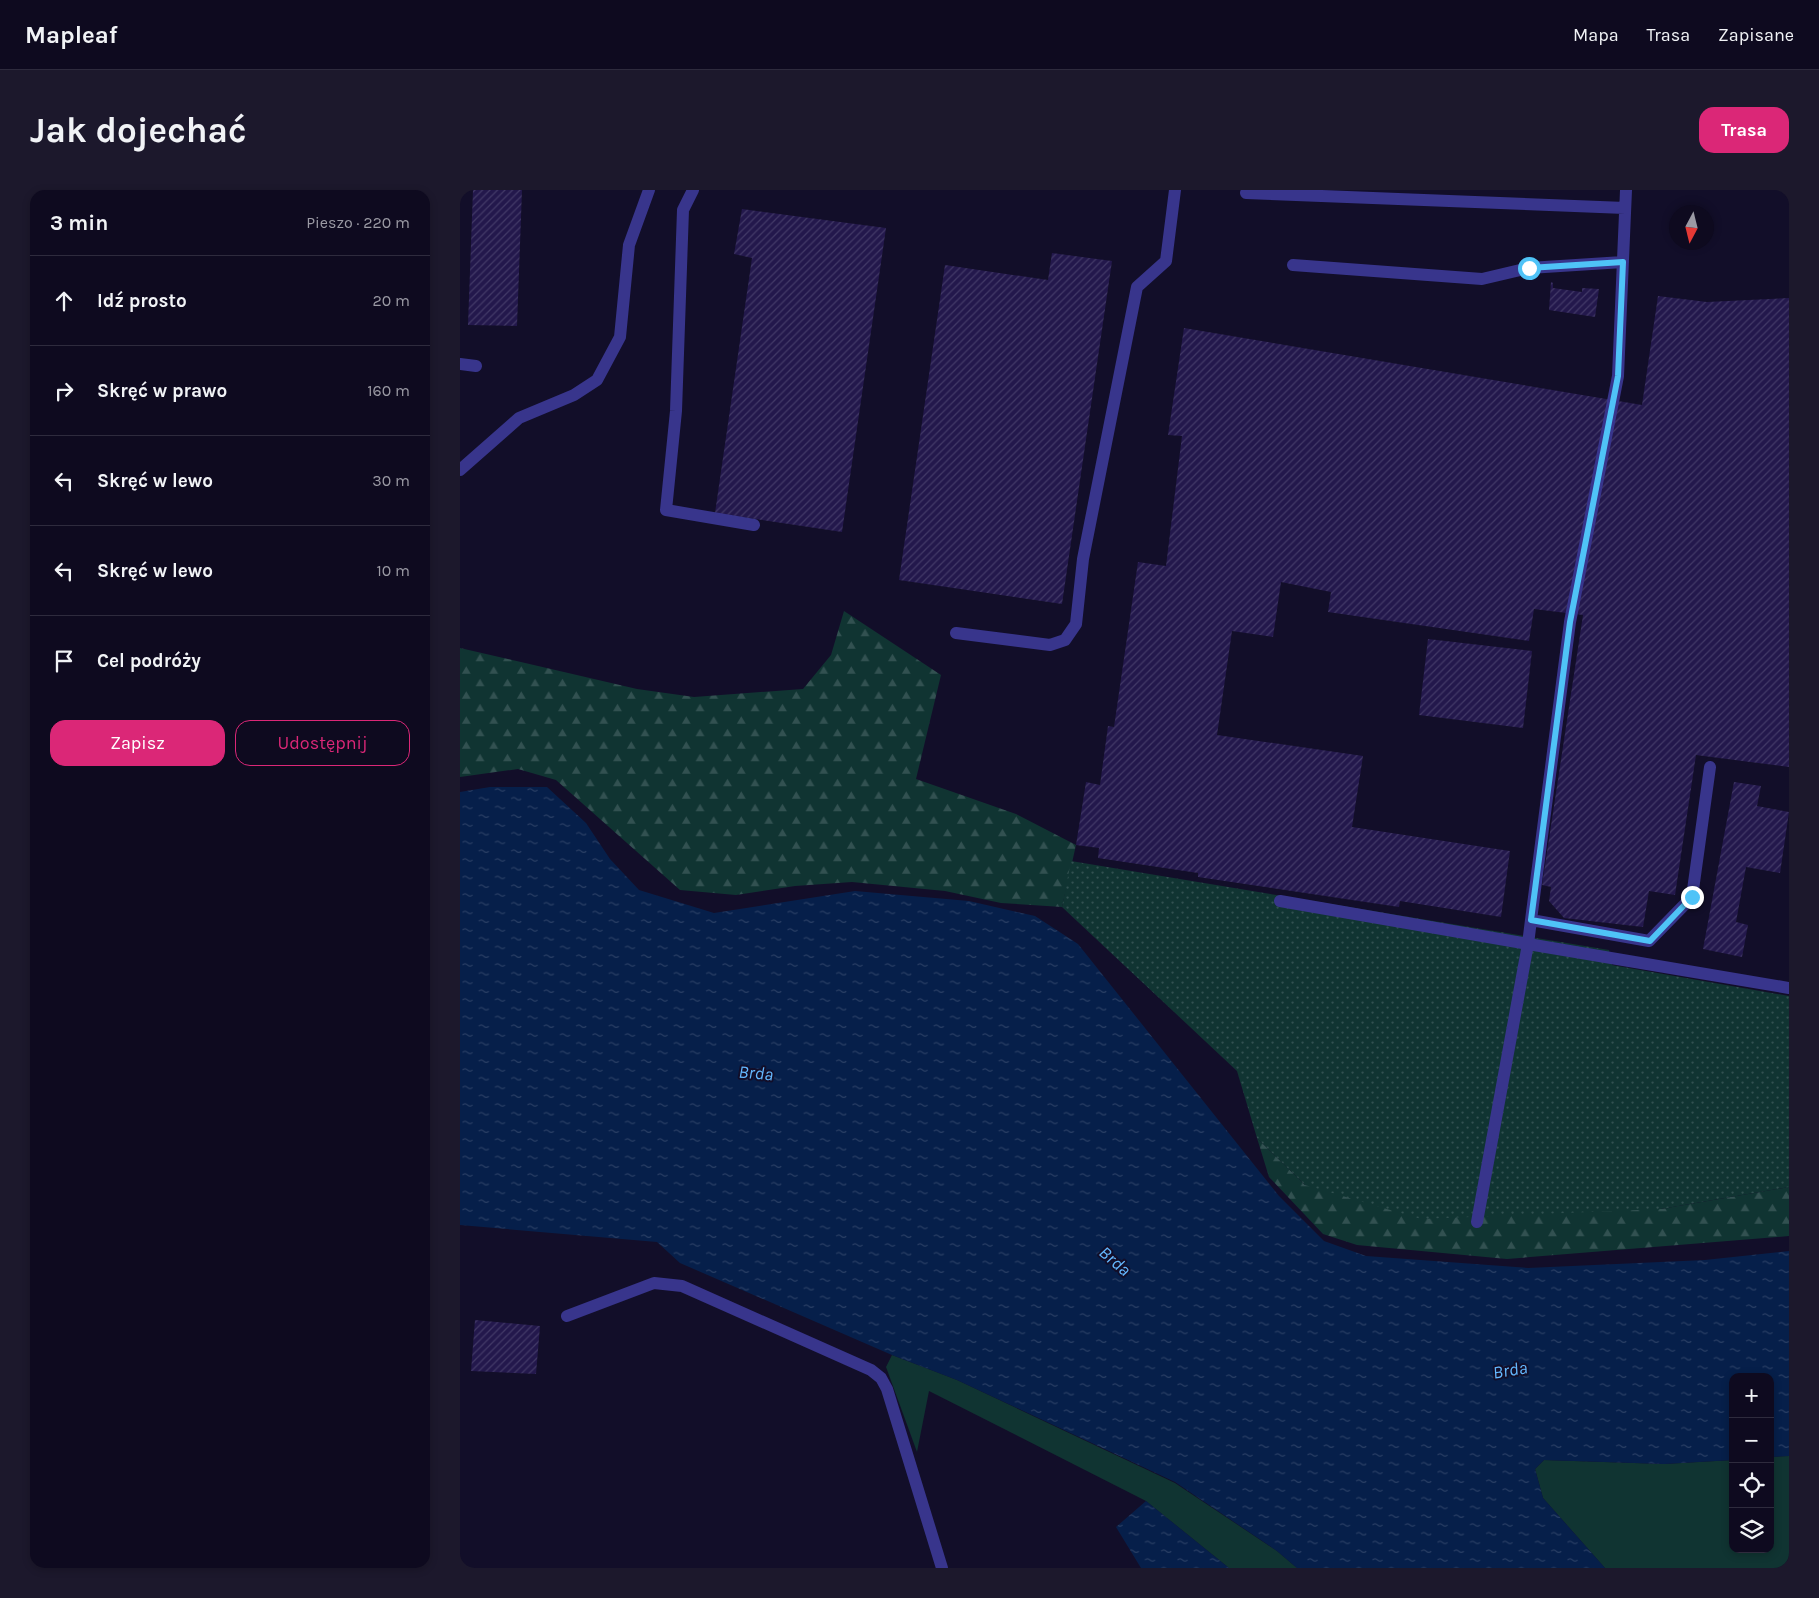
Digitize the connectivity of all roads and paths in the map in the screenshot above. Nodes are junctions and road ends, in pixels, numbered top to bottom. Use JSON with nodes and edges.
{"nodes":[{"id":1,"x":649,"y":190,"type":"edge"},
{"id":2,"x":693,"y":190,"type":"edge"},
{"id":3,"x":1175,"y":190,"type":"edge"},
{"id":4,"x":1626,"y":190,"type":"edge"},
{"id":5,"x":1246,"y":193,"type":"dead end"},
{"id":6,"x":1625,"y":208,"type":"junction"},
{"id":7,"x":1623,"y":262,"type":"junction"},
{"id":8,"x":1293,"y":265,"type":"dead end"},
{"id":9,"x":460,"y":364,"type":"edge"},
{"id":10,"x":476,"y":366,"type":"dead end"},
{"id":11,"x":460,"y":470,"type":"edge"},
{"id":12,"x":754,"y":525,"type":"dead end"},
{"id":13,"x":956,"y":633,"type":"dead end"},
{"id":14,"x":1710,"y":767,"type":"dead end"},
{"id":15,"x":1280,"y":901,"type":"dead end"},
{"id":16,"x":1531,"y":920,"type":"junction"},
{"id":17,"x":1528,"y":944,"type":"junction"},
{"id":18,"x":1789,"y":988,"type":"edge"},
{"id":19,"x":1477,"y":1222,"type":"dead end"},
{"id":20,"x":568,"y":1316,"type":"dead end"},
{"id":21,"x":942,"y":1568,"type":"edge"}],
"edges":[{"from":1,"to":11,"type":"lane"},
{"from":2,"to":12,"type":"lane"},
{"from":3,"to":13,"type":"lane"},
{"from":4,"to":6,"type":"lane"},
{"from":5,"to":6,"type":"lane"},
{"from":6,"to":7,"type":"lane"},
{"from":7,"to":8,"type":"lane"},
{"from":7,"to":16,"type":"lane"},
{"from":9,"to":10,"type":"lane"},
{"from":14,"to":16,"type":"lane"},
{"from":15,"to":17,"type":"lane"},
{"from":16,"to":17,"type":"lane"},
{"from":17,"to":18,"type":"lane"},
{"from":17,"to":19,"type":"lane"},
{"from":20,"to":21,"type":"lane"}]}
